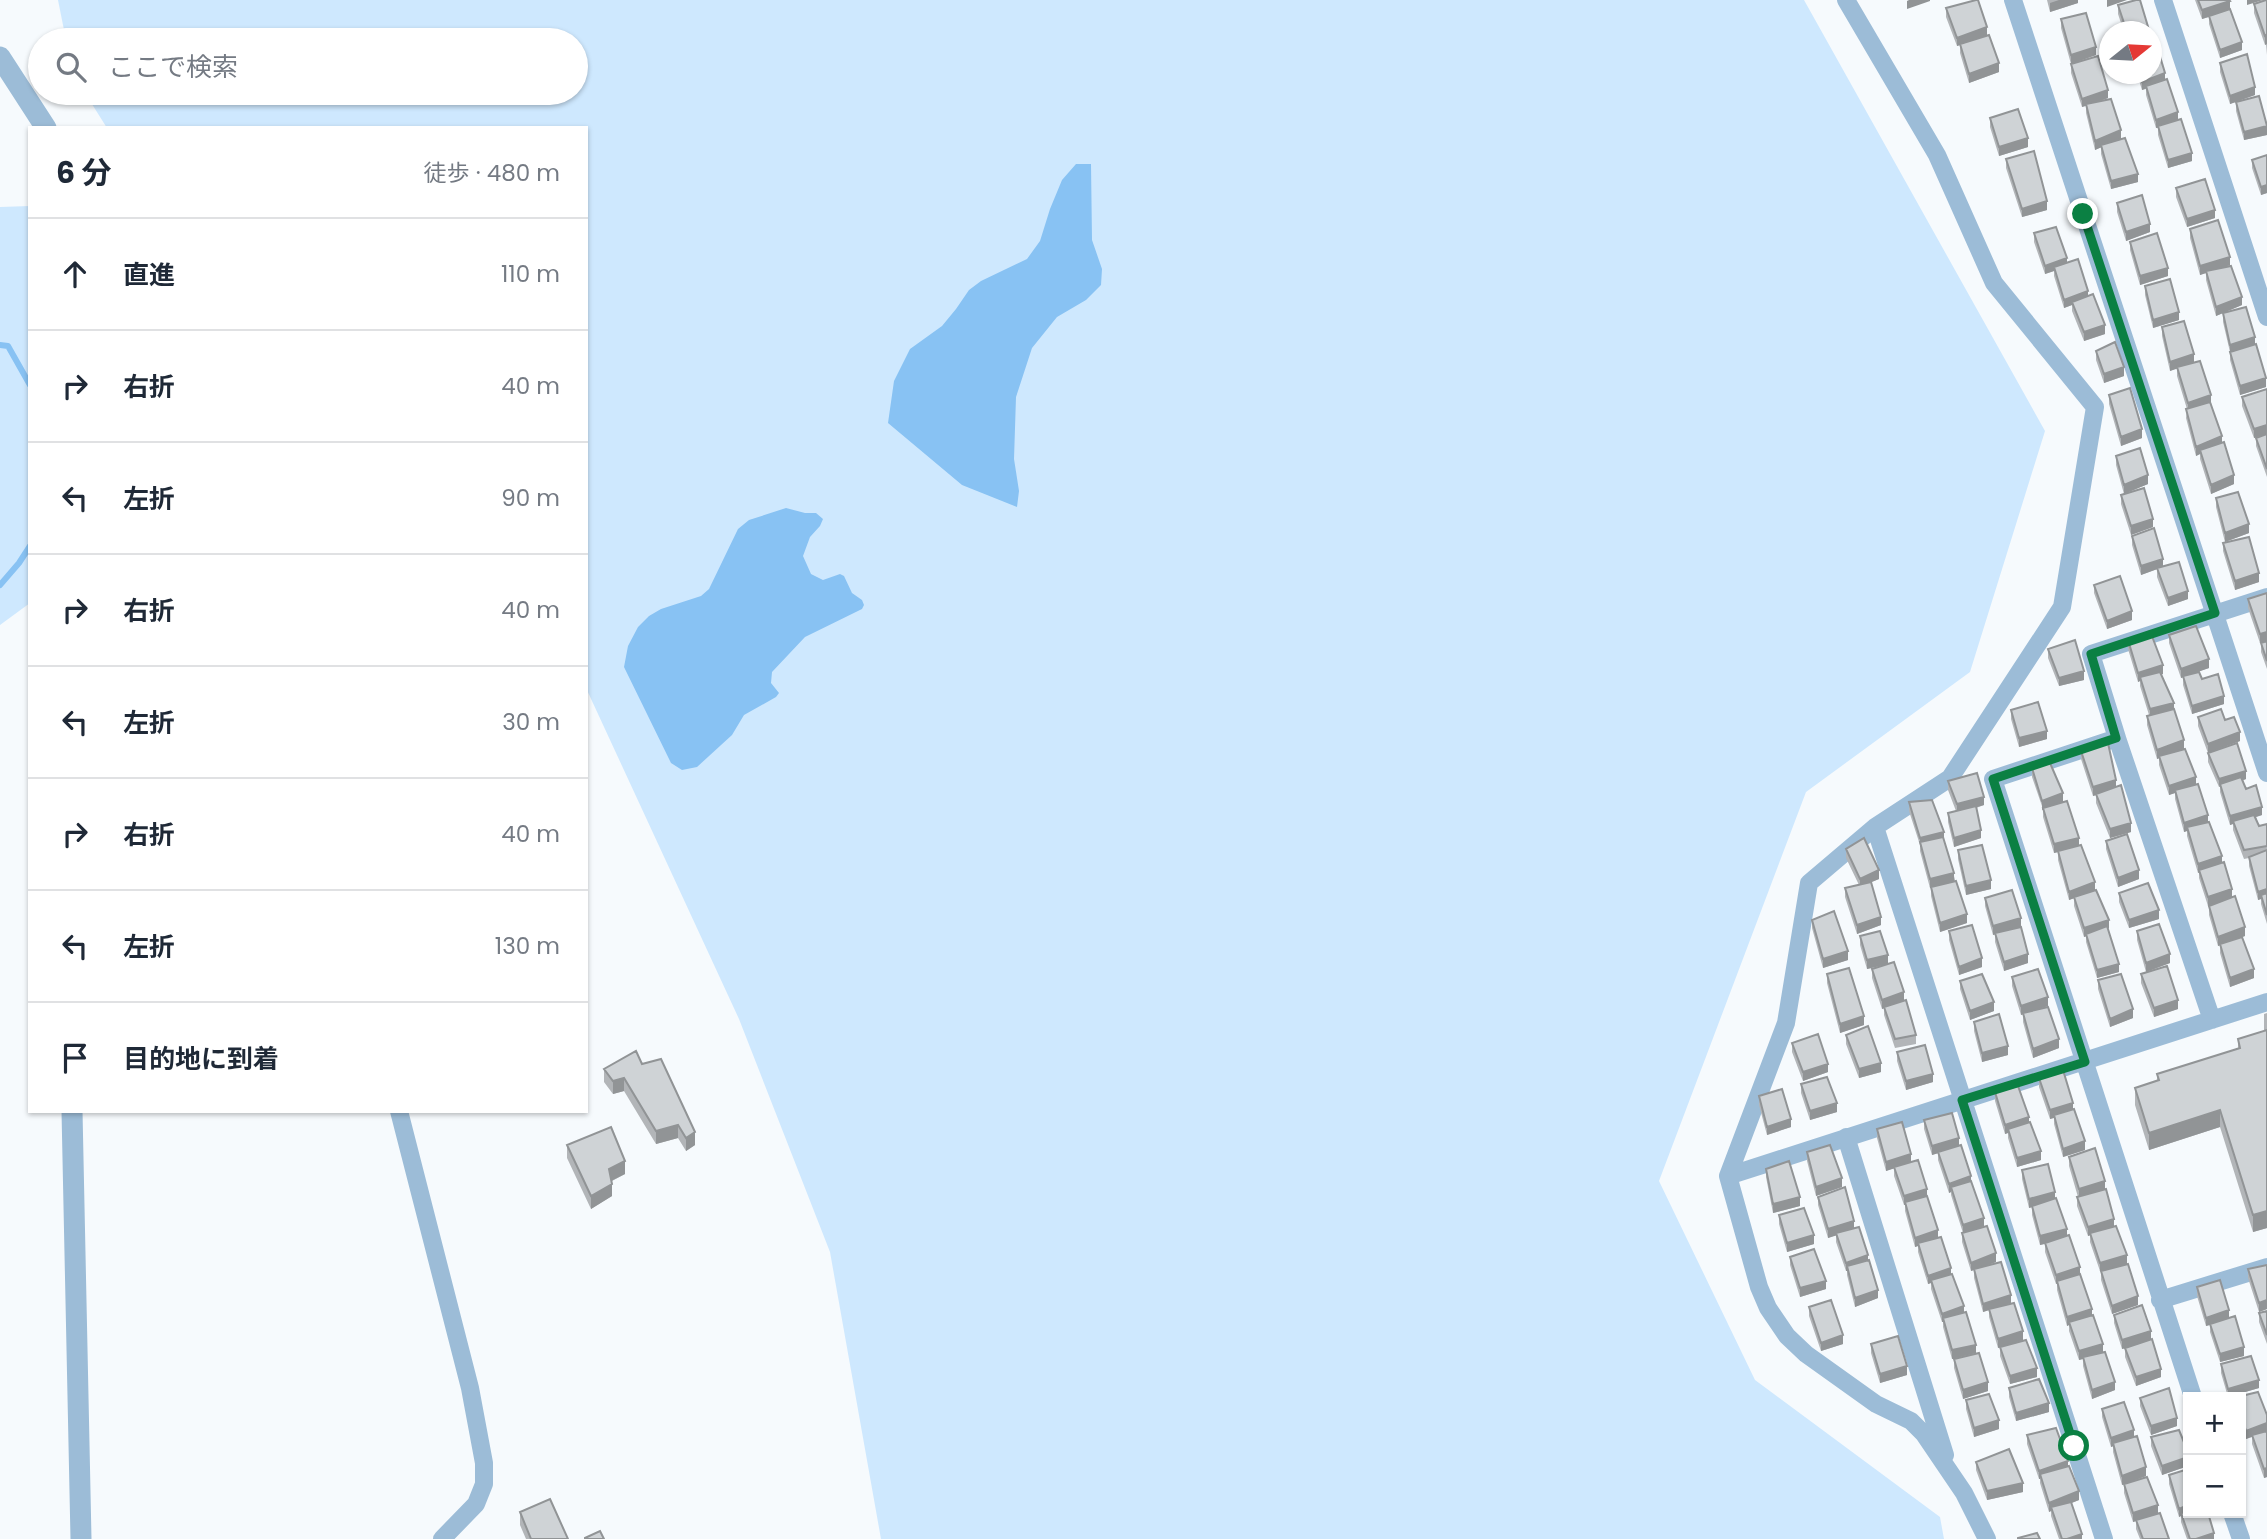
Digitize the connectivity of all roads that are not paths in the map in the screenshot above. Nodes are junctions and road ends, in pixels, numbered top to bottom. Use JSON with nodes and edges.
{"nodes":[{"id":1,"x":1846,"y":0,"type":"edge"},
{"id":2,"x":2013,"y":0,"type":"edge"},
{"id":3,"x":2163,"y":0,"type":"edge"},
{"id":4,"x":0,"y":57,"type":"edge"},
{"id":5,"x":28,"y":99,"type":"edge"},
{"id":6,"x":32,"y":105,"type":"edge"},
{"id":7,"x":46,"y":126,"type":"edge"},
{"id":8,"x":2267,"y":317,"type":"edge"},
{"id":9,"x":2267,"y":597,"type":"edge"},
{"id":10,"x":2215,"y":613,"type":"junction"},
{"id":11,"x":2116,"y":738,"type":"junction"},
{"id":12,"x":2267,"y":773,"type":"edge"},
{"id":13,"x":1875,"y":827,"type":"junction"},
{"id":14,"x":2267,"y":1002,"type":"edge"},
{"id":15,"x":2212,"y":1020,"type":"junction"},
{"id":16,"x":2085,"y":1062,"type":"junction"},
{"id":17,"x":1962,"y":1100,"type":"junction"},
{"id":18,"x":72,"y":1113,"type":"edge"},
{"id":19,"x":400,"y":1113,"type":"edge"},
{"id":20,"x":1846,"y":1137,"type":"junction"},
{"id":21,"x":1728,"y":1176,"type":"junction"},
{"id":22,"x":2267,"y":1266,"type":"edge"},
{"id":23,"x":2160,"y":1300,"type":"junction"},
{"id":24,"x":2191,"y":1392,"type":"edge"},
{"id":25,"x":1950,"y":1470,"type":"junction"},
{"id":26,"x":2234,"y":1518,"type":"edge"},
{"id":27,"x":82,"y":1539,"type":"edge"},
{"id":28,"x":442,"y":1539,"type":"edge"},
{"id":29,"x":1987,"y":1539,"type":"edge"},
{"id":30,"x":2105,"y":1539,"type":"edge"},
{"id":31,"x":2241,"y":1539,"type":"edge"}],
"edges":[{"from":1,"to":13,"type":"street"},
{"from":2,"to":10,"type":"street"},
{"from":3,"to":8,"type":"street"},
{"from":4,"to":5,"type":"street"},
{"from":6,"to":7,"type":"street"},
{"from":9,"to":10,"type":"street"},
{"from":10,"to":11,"type":"street"},
{"from":10,"to":12,"type":"street"},
{"from":11,"to":15,"type":"street"},
{"from":11,"to":16,"type":"street"},
{"from":13,"to":17,"type":"street"},
{"from":13,"to":21,"type":"street"},
{"from":14,"to":15,"type":"street"},
{"from":15,"to":16,"type":"street"},
{"from":16,"to":17,"type":"street"},
{"from":16,"to":23,"type":"street"},
{"from":17,"to":20,"type":"street"},
{"from":17,"to":30,"type":"street"},
{"from":18,"to":27,"type":"street"},
{"from":19,"to":28,"type":"street"},
{"from":20,"to":21,"type":"street"},
{"from":20,"to":25,"type":"street"},
{"from":21,"to":25,"type":"street"},
{"from":22,"to":23,"type":"street"},
{"from":23,"to":24,"type":"street"},
{"from":25,"to":29,"type":"street"},
{"from":26,"to":31,"type":"street"}]}
